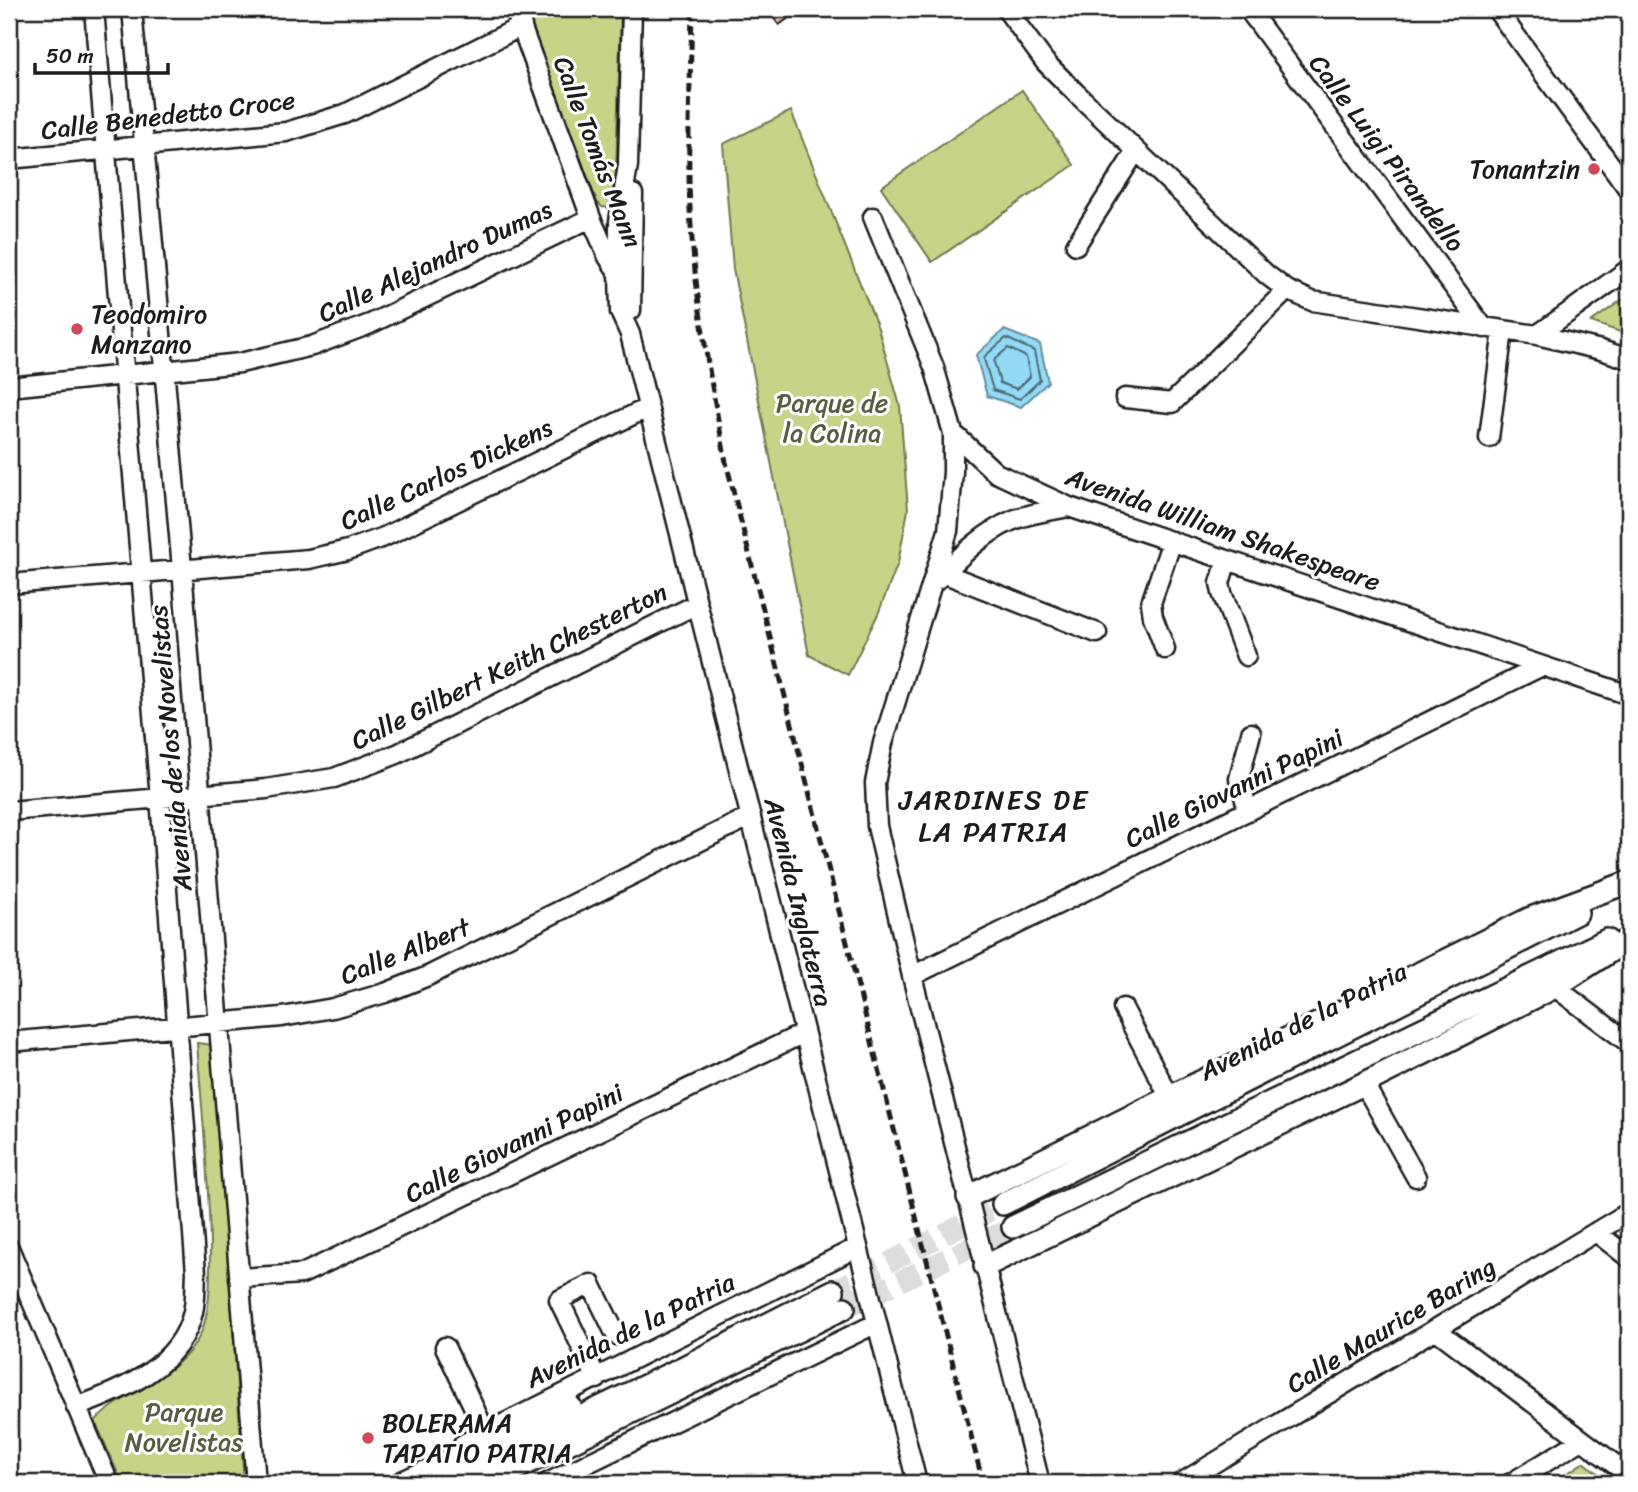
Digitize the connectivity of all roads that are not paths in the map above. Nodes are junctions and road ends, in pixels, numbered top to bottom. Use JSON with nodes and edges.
{"nodes":[{"id":1,"x":94,"y":9,"type":"edge"},
{"id":2,"x":132,"y":9,"type":"edge"},
{"id":3,"x":632,"y":9,"type":"edge"},
{"id":4,"x":1006,"y":9,"type":"edge"},
{"id":5,"x":1248,"y":9,"type":"edge"},
{"id":6,"x":1496,"y":9,"type":"edge"},
{"id":7,"x":519,"y":17,"type":"edge"},
{"id":8,"x":144,"y":146,"type":"junction"},
{"id":9,"x":106,"y":150,"type":"junction"},
{"id":10,"x":1136,"y":151,"type":"junction"},
{"id":11,"x":9,"y":159,"type":"edge"},
{"id":12,"x":628,"y":165,"type":"junction"},
{"id":13,"x":1629,"y":190,"type":"edge"},
{"id":14,"x":873,"y":217,"type":"dead end"},
{"id":15,"x":591,"y":218,"type":"junction"},
{"id":16,"x":1076,"y":245,"type":"dead end"},
{"id":17,"x":1629,"y":268,"type":"edge"},
{"id":18,"x":618,"y":274,"type":"junction"},
{"id":19,"x":1287,"y":290,"type":"junction"},
{"id":20,"x":1484,"y":328,"type":"junction"},
{"id":21,"x":1503,"y":330,"type":"junction"},
{"id":22,"x":631,"y":334,"type":"junction"},
{"id":23,"x":1537,"y":335,"type":"junction"},
{"id":24,"x":1629,"y":359,"type":"edge"},
{"id":25,"x":164,"y":371,"type":"junction"},
{"id":26,"x":125,"y":376,"type":"junction"},
{"id":27,"x":9,"y":387,"type":"edge"},
{"id":28,"x":1125,"y":398,"type":"dead end"},
{"id":29,"x":647,"y":408,"type":"junction"},
{"id":30,"x":953,"y":433,"type":"junction"},
{"id":31,"x":1489,"y":438,"type":"dead end"},
{"id":32,"x":1029,"y":486,"type":"junction"},
{"id":33,"x":1069,"y":507,"type":"junction"},
{"id":34,"x":1030,"y":515,"type":"junction"},
{"id":35,"x":1172,"y":541,"type":"junction"},
{"id":36,"x":1227,"y":560,"type":"junction"},
{"id":37,"x":181,"y":569,"type":"junction"},
{"id":38,"x":141,"y":573,"type":"junction"},
{"id":39,"x":937,"y":580,"type":"junction"},
{"id":40,"x":9,"y":584,"type":"edge"},
{"id":41,"x":697,"y":604,"type":"junction"},
{"id":42,"x":1097,"y":633,"type":"dead end"},
{"id":43,"x":1165,"y":649,"type":"dead end"},
{"id":44,"x":1246,"y":656,"type":"dead end"},
{"id":45,"x":1542,"y":666,"type":"junction"},
{"id":46,"x":1629,"y":695,"type":"edge"},
{"id":47,"x":1251,"y":733,"type":"dead end"},
{"id":48,"x":200,"y":795,"type":"junction"},
{"id":49,"x":160,"y":798,"type":"junction"},
{"id":50,"x":1248,"y":810,"type":"junction"},
{"id":51,"x":9,"y":811,"type":"edge"},
{"id":52,"x":751,"y":816,"type":"junction"},
{"id":53,"x":1629,"y":885,"type":"edge"},
{"id":54,"x":1629,"y":929,"type":"edge"},
{"id":55,"x":1629,"y":939,"type":"edge"},
{"id":56,"x":912,"y":975,"type":"junction"},
{"id":57,"x":1555,"y":987,"type":"junction"},
{"id":58,"x":1123,"y":1008,"type":"dead end"},
{"id":59,"x":218,"y":1024,"type":"junction"},
{"id":60,"x":177,"y":1027,"type":"junction"},
{"id":61,"x":804,"y":1033,"type":"junction"},
{"id":62,"x":9,"y":1042,"type":"edge"},
{"id":63,"x":1629,"y":1043,"type":"edge"},
{"id":64,"x":1364,"y":1084,"type":"junction"},
{"id":65,"x":1169,"y":1097,"type":"junction"},
{"id":66,"x":1416,"y":1177,"type":"dead end"},
{"id":67,"x":968,"y":1197,"type":"junction"},
{"id":68,"x":1003,"y":1204,"type":"tunnel mouth"},
{"id":69,"x":1629,"y":1212,"type":"edge"},
{"id":70,"x":1013,"y":1227,"type":"tunnel mouth"},
{"id":71,"x":1596,"y":1232,"type":"junction"},
{"id":72,"x":858,"y":1247,"type":"junction"},
{"id":73,"x":9,"y":1248,"type":"edge"},
{"id":74,"x":1629,"y":1258,"type":"edge"},
{"id":75,"x":985,"y":1266,"type":"junction"},
{"id":76,"x":239,"y":1278,"type":"junction"},
{"id":77,"x":838,"y":1299,"type":"tunnel mouth"},
{"id":78,"x":877,"y":1323,"type":"junction"},
{"id":79,"x":1436,"y":1329,"type":"junction"},
{"id":80,"x":616,"y":1335,"type":"dead end"},
{"id":81,"x":445,"y":1347,"type":"dead end"},
{"id":82,"x":725,"y":1355,"type":"junction"},
{"id":83,"x":597,"y":1379,"type":"junction"},
{"id":84,"x":76,"y":1407,"type":"junction"},
{"id":85,"x":486,"y":1433,"type":"junction"},
{"id":86,"x":1582,"y":1440,"type":"junction"},
{"id":87,"x":1629,"y":1475,"type":"edge"},
{"id":88,"x":109,"y":1483,"type":"edge"},
{"id":89,"x":256,"y":1483,"type":"edge"},
{"id":90,"x":390,"y":1483,"type":"edge"},
{"id":91,"x":401,"y":1483,"type":"edge"},
{"id":92,"x":445,"y":1483,"type":"edge"},
{"id":93,"x":487,"y":1483,"type":"edge"},
{"id":94,"x":519,"y":1483,"type":"edge"},
{"id":95,"x":547,"y":1483,"type":"edge"},
{"id":96,"x":917,"y":1483,"type":"edge"},
{"id":97,"x":1040,"y":1483,"type":"edge"},
{"id":98,"x":1181,"y":1483,"type":"edge"},
{"id":99,"x":1511,"y":1483,"type":"edge"}],
"edges":[{"from":1,"to":9,"type":"street","name":"Avenida de los Novelistas"},
{"from":2,"to":8,"type":"street","name":"Avenida de los Novelistas"},
{"from":3,"to":12,"type":"street","name":"Avenida Inglaterra"},
{"from":4,"to":10,"type":"street"},
{"from":5,"to":20,"type":"street","name":"Calle Luigi Pirandello"},
{"from":6,"to":13,"type":"street"},
{"from":7,"to":8,"type":"street","name":"Calle Benedetto Croce"},
{"from":7,"to":15,"type":"street","name":"Calle Tomás Mann"},
{"from":8,"to":9,"type":"street","name":"Calle Benedetto Croce"},
{"from":8,"to":25,"type":"street","name":"Avenida de los Novelistas"},
{"from":9,"to":11,"type":"street","name":"Calle Benedetto Croce"},
{"from":9,"to":26,"type":"street","name":"Avenida de los Novelistas"},
{"from":10,"to":16,"type":"street"},
{"from":10,"to":19,"type":"street"},
{"from":12,"to":18,"type":"street","name":"Avenida Inglaterra"},
{"from":12,"to":22,"type":"street","name":"Avenida Inglaterra"},
{"from":14,"to":30,"type":"street"},
{"from":15,"to":18,"type":"street","name":"Calle Tomás Mann"},
{"from":15,"to":25,"type":"street","name":"Calle Alejandro Dumas"},
{"from":17,"to":23,"type":"street"},
{"from":18,"to":22,"type":"street","name":"Avenida Inglaterra"},
{"from":19,"to":20,"type":"street"},
{"from":19,"to":28,"type":"street"},
{"from":20,"to":21,"type":"street"},
{"from":21,"to":23,"type":"street"},
{"from":21,"to":31,"type":"street"},
{"from":22,"to":29,"type":"street","name":"Avenida Inglaterra"},
{"from":23,"to":24,"type":"street"},
{"from":25,"to":26,"type":"street","name":"Calle Alejandro Dumas"},
{"from":25,"to":37,"type":"street","name":"Avenida de los Novelistas"},
{"from":26,"to":27,"type":"street","name":"Calle Alejandro Dumas"},
{"from":26,"to":38,"type":"street","name":"Avenida de los Novelistas"},
{"from":29,"to":37,"type":"street","name":"Calle Carlos Dickens"},
{"from":29,"to":41,"type":"street","name":"Avenida Inglaterra"},
{"from":30,"to":32,"type":"street","name":"Avenida William Shakespeare"},
{"from":30,"to":39,"type":"street"},
{"from":32,"to":33,"type":"street","name":"Avenida William Shakespeare"},
{"from":32,"to":34,"type":"street"},
{"from":33,"to":34,"type":"street"},
{"from":33,"to":35,"type":"street","name":"Avenida William Shakespeare"},
{"from":34,"to":39,"type":"street"},
{"from":35,"to":36,"type":"street","name":"Avenida William Shakespeare"},
{"from":35,"to":43,"type":"street"},
{"from":36,"to":44,"type":"street"},
{"from":36,"to":45,"type":"street","name":"Avenida William Shakespeare"},
{"from":37,"to":38,"type":"street","name":"Calle Carlos Dickens"},
{"from":37,"to":48,"type":"street","name":"Avenida de los Novelistas"},
{"from":38,"to":40,"type":"street","name":"Calle Carlos Dickens"},
{"from":38,"to":49,"type":"street","name":"Avenida de los Novelistas"},
{"from":39,"to":42,"type":"street"},
{"from":39,"to":56,"type":"street"},
{"from":41,"to":48,"type":"street","name":"Calle Gilbert Keith Chesterton"},
{"from":41,"to":52,"type":"street","name":"Avenida Inglaterra"},
{"from":45,"to":46,"type":"street","name":"Avenida William Shakespeare"},
{"from":45,"to":50,"type":"street","name":"Calle Giovanni Papini"},
{"from":47,"to":50,"type":"street"},
{"from":48,"to":49,"type":"street","name":"Calle Gilbert Keith Chesterton"},
{"from":48,"to":59,"type":"street","name":"Avenida de los Novelistas"},
{"from":49,"to":51,"type":"street","name":"Calle Gilbert Keith Chesterton"},
{"from":49,"to":60,"type":"street","name":"Avenida de los Novelistas"},
{"from":50,"to":56,"type":"street","name":"Calle Giovanni Papini"},
{"from":52,"to":59,"type":"street","name":"Calle Albert"},
{"from":52,"to":61,"type":"street","name":"Avenida Inglaterra"},
{"from":53,"to":65,"type":"main road"},
{"from":53,"to":68,"type":"main road","name":"Avenida de la Patria"},
{"from":54,"to":70,"type":"main road"},
{"from":55,"to":57,"type":"main road"},
{"from":56,"to":67,"type":"street"},
{"from":57,"to":63,"type":"street"},
{"from":57,"to":64,"type":"main road"},
{"from":58,"to":65,"type":"street"},
{"from":59,"to":60,"type":"street","name":"Calle Albert"},
{"from":59,"to":76,"type":"street","name":"Avenida de los Novelistas"},
{"from":60,"to":62,"type":"street","name":"Calle Albert"},
{"from":60,"to":84,"type":"street","name":"Avenida de los Novelistas"},
{"from":61,"to":72,"type":"street","name":"Avenida Inglaterra"},
{"from":61,"to":76,"type":"street","name":"Calle Giovanni Papini"},
{"from":64,"to":66,"type":"street"},
{"from":64,"to":75,"type":"main road"},
{"from":65,"to":67,"type":"main road"},
{"from":67,"to":75,"type":"street"},
{"from":69,"to":71,"type":"street","name":"Calle Maurice Baring"},
{"from":71,"to":74,"type":"street"},
{"from":71,"to":79,"type":"street","name":"Calle Maurice Baring"},
{"from":72,"to":78,"type":"street","name":"Avenida Inglaterra"},
{"from":72,"to":83,"type":"street","name":"Avenida de la Patria"},
{"from":73,"to":84,"type":"street"},
{"from":75,"to":97,"type":"street"},
{"from":76,"to":89,"type":"street","name":"Avenida de los Novelistas"},
{"from":77,"to":82,"type":"main road"},
{"from":78,"to":95,"type":"street"},
{"from":78,"to":96,"type":"street","name":"Avenida Inglaterra"},
{"from":79,"to":86,"type":"street"},
{"from":79,"to":98,"type":"street","name":"Calle Maurice Baring"},
{"from":80,"to":83,"type":"street"},
{"from":81,"to":85,"type":"street"},
{"from":82,"to":91,"type":"main road"},
{"from":82,"to":92,"type":"main road"},
{"from":82,"to":93,"type":"main road"},
{"from":82,"to":94,"type":"main road"},
{"from":83,"to":85,"type":"street","name":"Avenida de la Patria"},
{"from":84,"to":88,"type":"street"},
{"from":85,"to":90,"type":"street","name":"Avenida de la Patria"},
{"from":86,"to":87,"type":"street"},
{"from":86,"to":99,"type":"street"}]}
